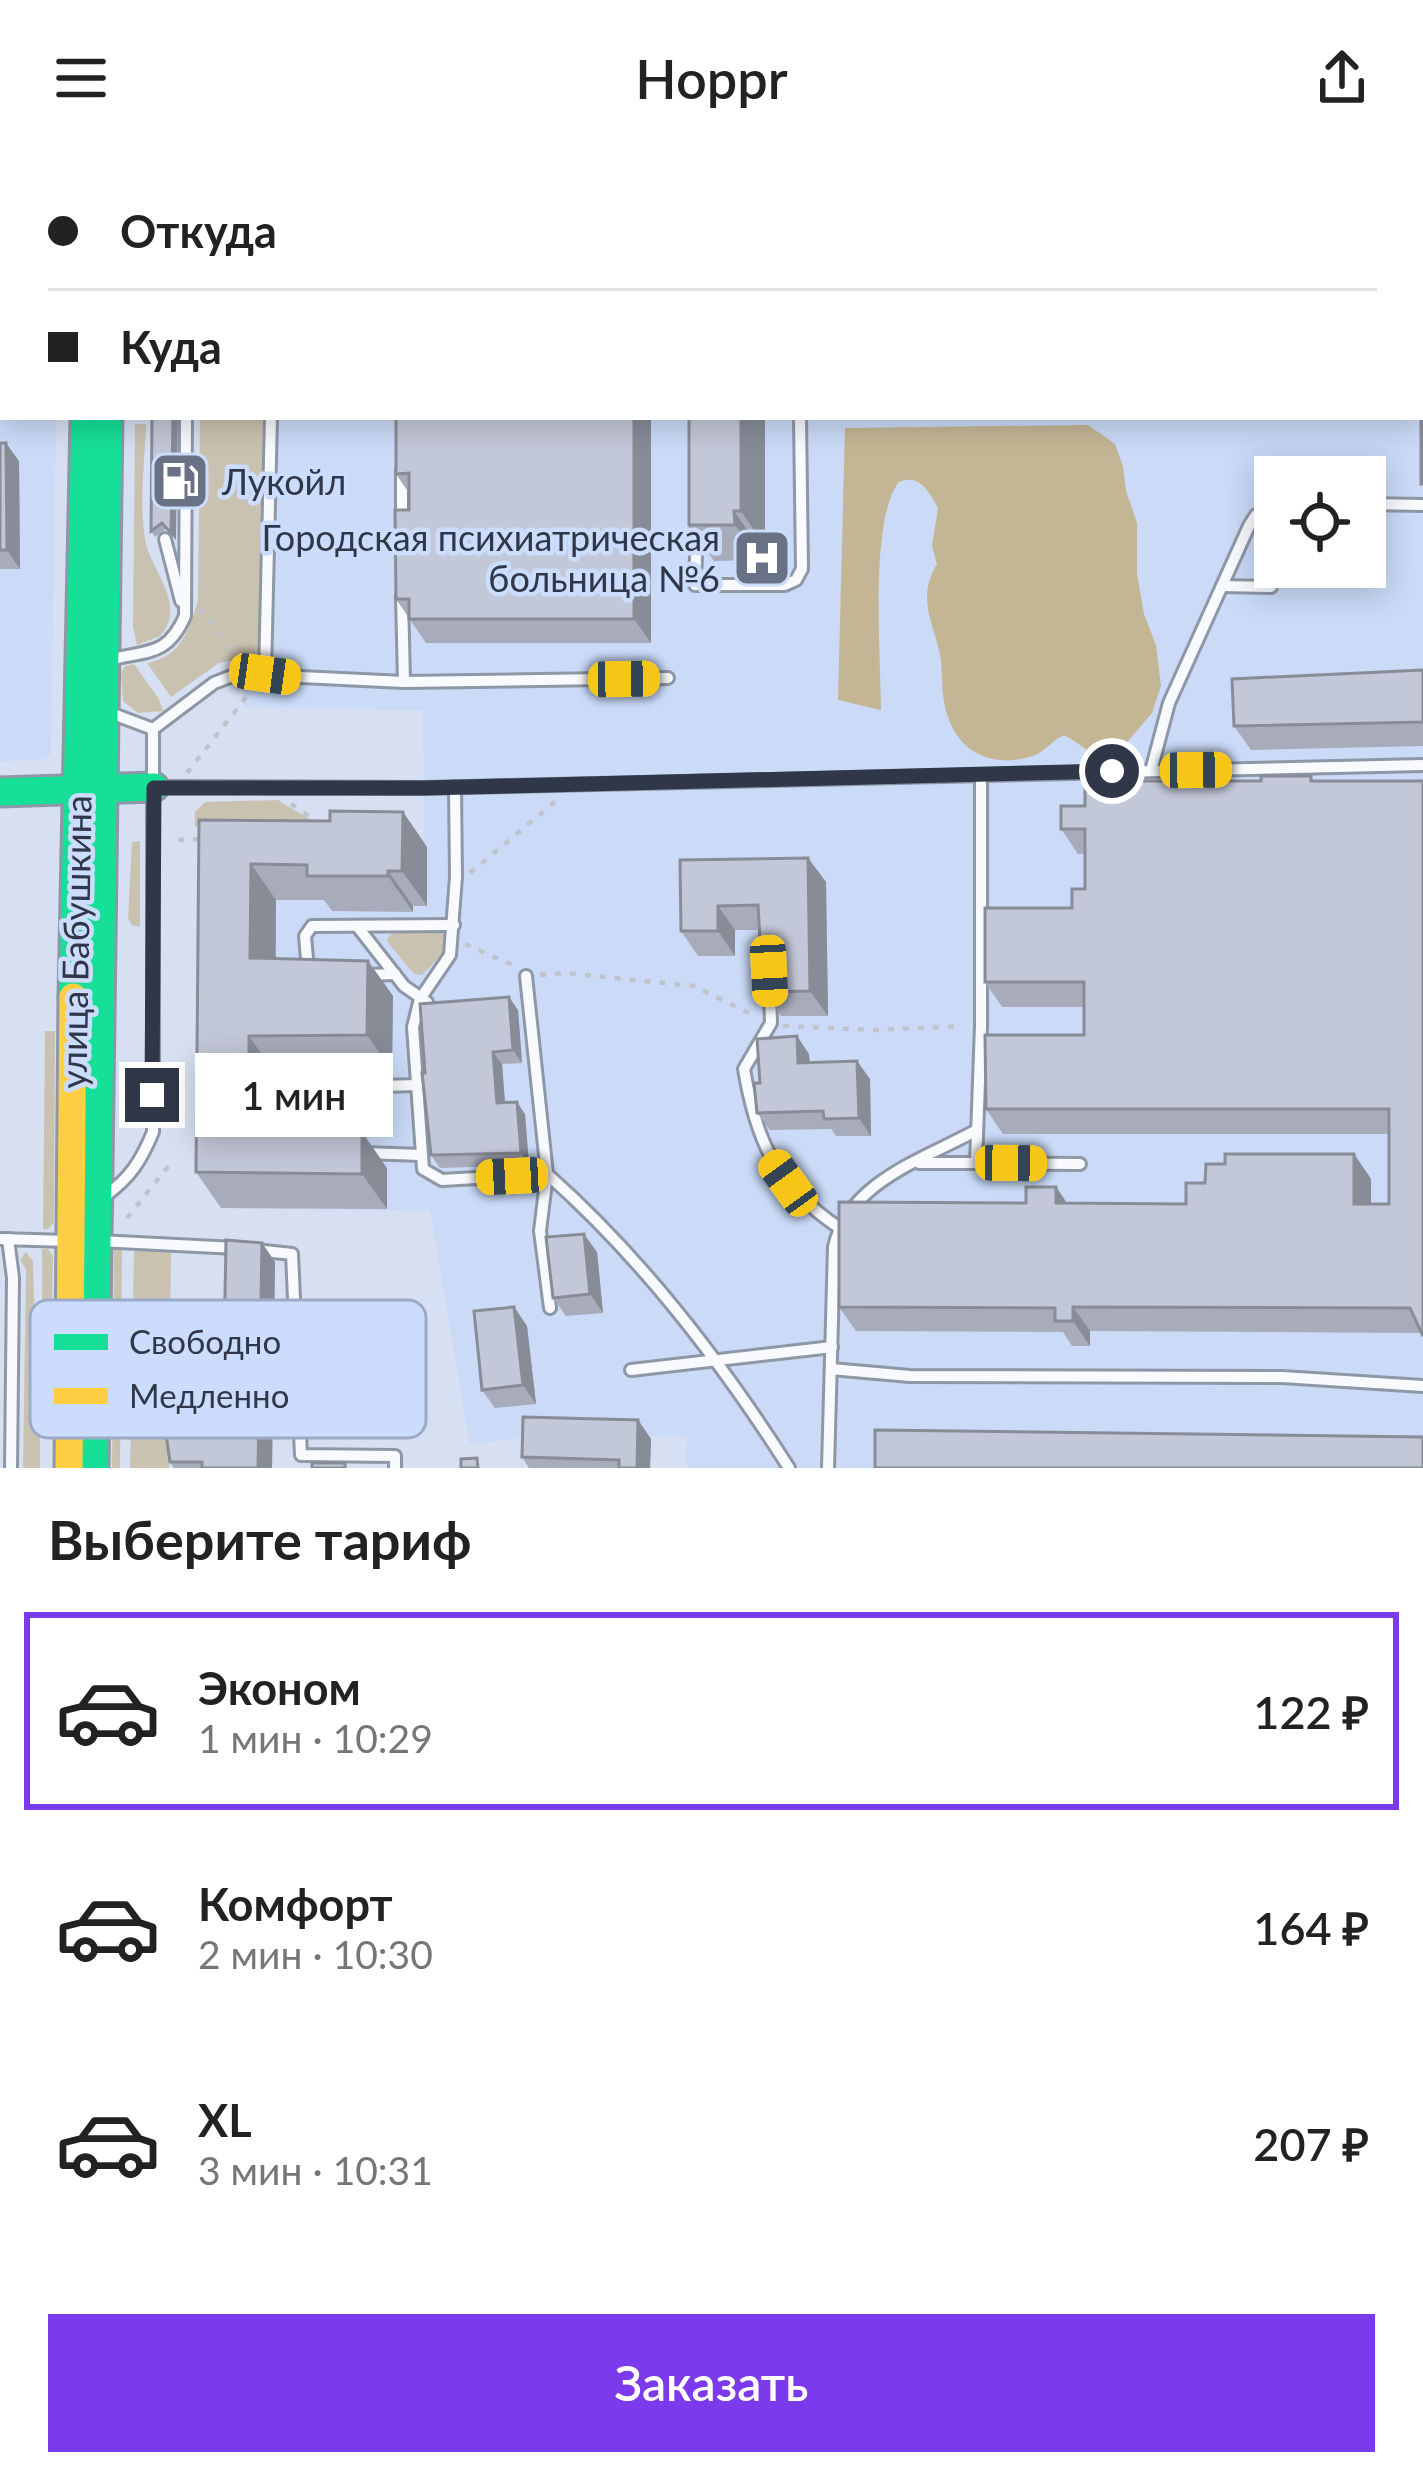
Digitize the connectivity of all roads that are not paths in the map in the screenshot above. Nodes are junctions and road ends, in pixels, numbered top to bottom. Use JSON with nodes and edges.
{"nodes":[{"id":1,"x":85,"y":420,"type":"edge"},
{"id":2,"x":108,"y":420,"type":"edge"},
{"id":3,"x":272,"y":420,"type":"edge"},
{"id":4,"x":800,"y":420,"type":"edge"},
{"id":5,"x":185,"y":426,"type":"edge"},
{"id":6,"x":402,"y":456,"type":"edge"},
{"id":7,"x":698,"y":501,"type":"edge"},
{"id":8,"x":1386,"y":504,"type":"edge"},
{"id":9,"x":1423,"y":505,"type":"edge"},
{"id":10,"x":1254,"y":519,"type":"edge"},
{"id":11,"x":165,"y":539,"type":"edge"},
{"id":12,"x":402,"y":546,"type":"edge"},
{"id":13,"x":402,"y":582,"type":"edge"},
{"id":14,"x":1222,"y":586,"type":"junction"},
{"id":15,"x":1254,"y":587,"type":"edge"},
{"id":16,"x":185,"y":616,"type":"junction"},
{"id":17,"x":106,"y":661,"type":"junction"},
{"id":18,"x":265,"y":674,"type":"junction"},
{"id":19,"x":668,"y":678,"type":"dead end"},
{"id":20,"x":404,"y":682,"type":"junction"},
{"id":21,"x":105,"y":711,"type":"junction"},
{"id":22,"x":153,"y":729,"type":"junction"},
{"id":23,"x":1423,"y":765,"type":"edge"},
{"id":24,"x":1151,"y":770,"type":"junction"},
{"id":25,"x":981,"y":775,"type":"junction"},
{"id":26,"x":165,"y":788,"type":"junction"},
{"id":27,"x":455,"y":788,"type":"junction"},
{"id":28,"x":90,"y":790,"type":"junction"},
{"id":29,"x":0,"y":792,"type":"edge"},
{"id":30,"x":357,"y":926,"type":"junction"},
{"id":31,"x":453,"y":932,"type":"junction"},
{"id":32,"x":769,"y":971,"type":"edge"},
{"id":33,"x":395,"y":974,"type":"junction"},
{"id":34,"x":357,"y":975,"type":"edge"},
{"id":35,"x":318,"y":976,"type":"edge"},
{"id":36,"x":526,"y":976,"type":"road end"},
{"id":37,"x":420,"y":999,"type":"junction"},
{"id":38,"x":528,"y":999,"type":"junction"},
{"id":39,"x":508,"y":1001,"type":"edge"},
{"id":40,"x":435,"y":1006,"type":"edge"},
{"id":41,"x":417,"y":1085,"type":"junction"},
{"id":42,"x":310,"y":1088,"type":"dead end"},
{"id":43,"x":977,"y":1130,"type":"junction"},
{"id":44,"x":342,"y":1152,"type":"edge"},
{"id":45,"x":421,"y":1155,"type":"junction"},
{"id":46,"x":976,"y":1162,"type":"junction"},
{"id":47,"x":918,"y":1163,"type":"junction"},
{"id":48,"x":1080,"y":1164,"type":"dead end"},
{"id":49,"x":547,"y":1174,"type":"junction"},
{"id":50,"x":97,"y":1201,"type":"junction"},
{"id":51,"x":838,"y":1227,"type":"junction"},
{"id":52,"x":4,"y":1239,"type":"edge"},
{"id":53,"x":85,"y":1241,"type":"junction"},
{"id":54,"x":81,"y":1300,"type":"edge"},
{"id":55,"x":87,"y":1300,"type":"edge"},
{"id":56,"x":294,"y":1300,"type":"edge"},
{"id":57,"x":550,"y":1308,"type":"edge"},
{"id":58,"x":832,"y":1347,"type":"junction"},
{"id":59,"x":719,"y":1362,"type":"junction"},
{"id":60,"x":631,"y":1370,"type":"dead end"},
{"id":61,"x":831,"y":1370,"type":"junction"},
{"id":62,"x":1423,"y":1386,"type":"edge"},
{"id":63,"x":71,"y":1438,"type":"edge"},
{"id":64,"x":93,"y":1438,"type":"edge"},
{"id":65,"x":300,"y":1438,"type":"edge"},
{"id":66,"x":11,"y":1468,"type":"edge"},
{"id":67,"x":69,"y":1468,"type":"edge"},
{"id":68,"x":94,"y":1468,"type":"edge"},
{"id":69,"x":395,"y":1468,"type":"edge"},
{"id":70,"x":789,"y":1468,"type":"edge"},
{"id":71,"x":828,"y":1468,"type":"edge"}],
"edges":[{"from":1,"to":28,"type":"main road","name":"улица Бабушкина"},
{"from":2,"to":17,"type":"main road","name":"улица Бабушкина"},
{"from":3,"to":18,"type":"lane"},
{"from":4,"to":7,"type":"lane"},
{"from":5,"to":16,"type":"lane"},
{"from":6,"to":12,"type":"lane"},
{"from":8,"to":9,"type":"lane"},
{"from":10,"to":14,"type":"lane"},
{"from":11,"to":16,"type":"lane"},
{"from":13,"to":20,"type":"lane"},
{"from":14,"to":15,"type":"lane"},
{"from":14,"to":24,"type":"lane"},
{"from":16,"to":17,"type":"lane"},
{"from":17,"to":21,"type":"main road","name":"улица Бабушкина"},
{"from":18,"to":20,"type":"lane"},
{"from":18,"to":22,"type":"lane"},
{"from":19,"to":20,"type":"lane"},
{"from":21,"to":22,"type":"lane"},
{"from":21,"to":28,"type":"main road","name":"улица Бабушкина"},
{"from":22,"to":26,"type":"lane"},
{"from":23,"to":24,"type":"lane"},
{"from":24,"to":25,"type":"lane"},
{"from":25,"to":27,"type":"lane"},
{"from":25,"to":43,"type":"lane"},
{"from":26,"to":27,"type":"lane"},
{"from":26,"to":28,"type":"main road"},
{"from":26,"to":50,"type":"lane"},
{"from":27,"to":31,"type":"lane"},
{"from":28,"to":29,"type":"main road"},
{"from":28,"to":50,"type":"main road","name":"улица Бабушкина"},
{"from":28,"to":53,"type":"main road","name":"улица Бабушкина"},
{"from":30,"to":31,"type":"lane"},
{"from":30,"to":33,"type":"lane"},
{"from":30,"to":35,"type":"lane"},
{"from":31,"to":37,"type":"lane"},
{"from":32,"to":51,"type":"lane"},
{"from":33,"to":34,"type":"lane"},
{"from":33,"to":37,"type":"lane"},
{"from":36,"to":38,"type":"lane"},
{"from":37,"to":40,"type":"lane"},
{"from":37,"to":41,"type":"lane"},
{"from":38,"to":39,"type":"lane"},
{"from":38,"to":49,"type":"lane"},
{"from":41,"to":42,"type":"lane"},
{"from":41,"to":45,"type":"lane"},
{"from":43,"to":46,"type":"lane"},
{"from":43,"to":47,"type":"lane"},
{"from":44,"to":45,"type":"lane"},
{"from":45,"to":49,"type":"lane"},
{"from":46,"to":47,"type":"lane"},
{"from":46,"to":48,"type":"lane"},
{"from":47,"to":51,"type":"lane"},
{"from":49,"to":57,"type":"lane"},
{"from":49,"to":59,"type":"lane"},
{"from":50,"to":53,"type":"main road","name":"улица Бабушкина"},
{"from":51,"to":58,"type":"lane"},
{"from":52,"to":53,"type":"lane"},
{"from":52,"to":66,"type":"lane"},
{"from":53,"to":54,"type":"main road","name":"улица Бабушкина"},
{"from":53,"to":55,"type":"main road","name":"улица Бабушкина"},
{"from":53,"to":56,"type":"lane"},
{"from":58,"to":59,"type":"lane"},
{"from":58,"to":61,"type":"lane"},
{"from":59,"to":60,"type":"lane"},
{"from":59,"to":70,"type":"lane"},
{"from":61,"to":62,"type":"lane"},
{"from":61,"to":71,"type":"lane"},
{"from":63,"to":67,"type":"main road","name":"улица Бабушкина"},
{"from":64,"to":68,"type":"main road","name":"улица Бабушкина"},
{"from":65,"to":69,"type":"lane"}]}
